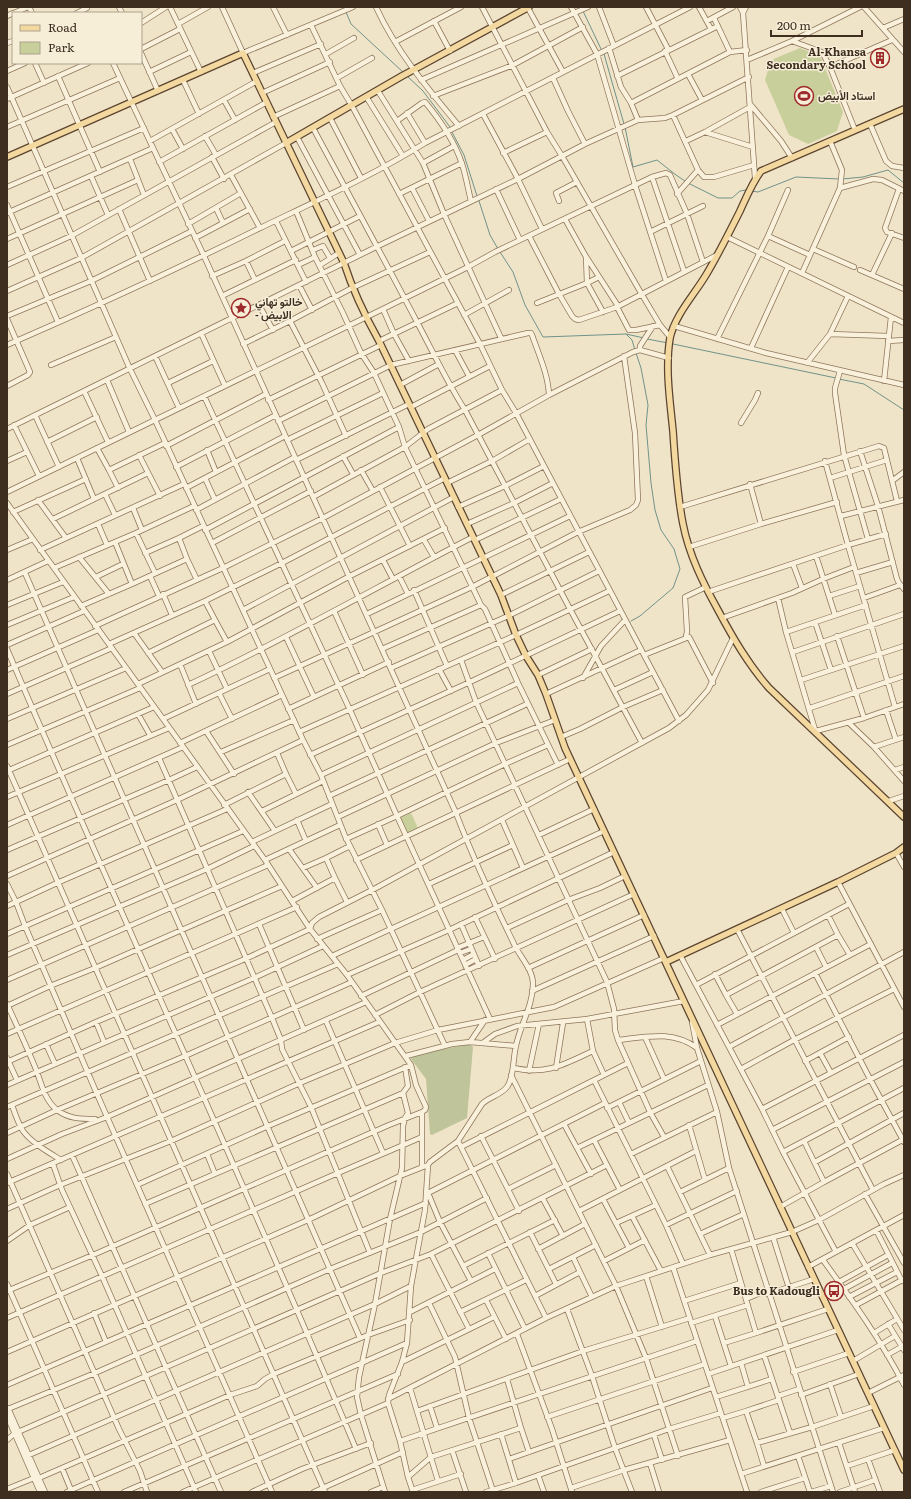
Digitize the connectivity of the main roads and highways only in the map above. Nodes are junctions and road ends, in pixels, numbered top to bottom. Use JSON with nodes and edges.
{"nodes":[{"id":1,"x":528,"y":7,"type":"edge"},
{"id":2,"x":904,"y":109,"type":"edge"},
{"id":3,"x":286,"y":143,"type":"junction"},
{"id":4,"x":7,"y":157,"type":"edge"},
{"id":5,"x":904,"y":817,"type":"edge"},
{"id":6,"x":904,"y":846,"type":"edge"},
{"id":7,"x":665,"y":960,"type":"junction"},
{"id":8,"x":901,"y":1457,"type":"edge"},
{"id":9,"x":904,"y":1470,"type":"edge"}],
"edges":[{"from":1,"to":3,"type":"main road"},
{"from":2,"to":5,"type":"main road"},
{"from":3,"to":4,"type":"main road"},
{"from":3,"to":7,"type":"main road"},
{"from":6,"to":7,"type":"main road"},
{"from":7,"to":8,"type":"main road"},
{"from":8,"to":9,"type":"main road"}]}
